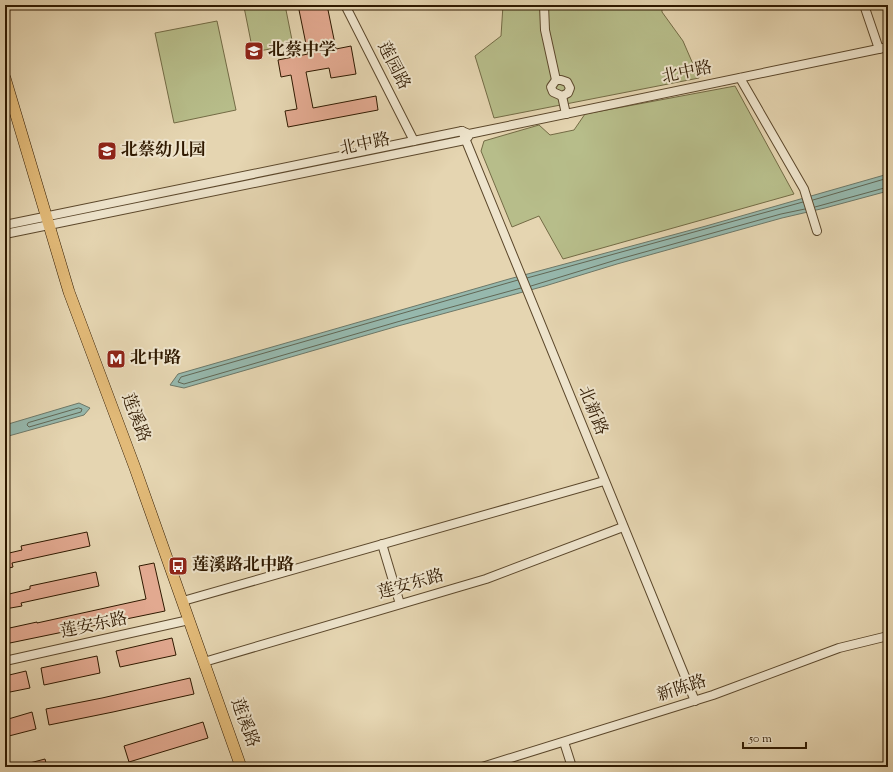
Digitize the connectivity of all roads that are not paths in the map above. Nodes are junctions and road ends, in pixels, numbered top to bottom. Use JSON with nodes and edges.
{"nodes":[{"id":1,"x":345,"y":5,"type":"edge"},
{"id":2,"x":544,"y":5,"type":"edge"},
{"id":3,"x":864,"y":5,"type":"edge"},
{"id":4,"x":888,"y":47,"type":"edge"},
{"id":5,"x":879,"y":49,"type":"junction"},
{"id":6,"x":5,"y":78,"type":"edge"},
{"id":7,"x":740,"y":78,"type":"junction"},
{"id":8,"x":566,"y":114,"type":"junction"},
{"id":9,"x":466,"y":135,"type":"junction"},
{"id":10,"x":414,"y":141,"type":"junction"},
{"id":11,"x":47,"y":221,"type":"junction"},
{"id":12,"x":5,"y":225,"type":"edge"},
{"id":13,"x":816,"y":231,"type":"dead end"},
{"id":14,"x":5,"y":234,"type":"edge"},
{"id":15,"x":604,"y":481,"type":"junction"},
{"id":16,"x":623,"y":527,"type":"junction"},
{"id":17,"x":382,"y":544,"type":"junction"},
{"id":18,"x":183,"y":601,"type":"junction"},
{"id":19,"x":400,"y":604,"type":"junction"},
{"id":20,"x":189,"y":620,"type":"junction"},
{"id":21,"x":888,"y":636,"type":"edge"},
{"id":22,"x":5,"y":661,"type":"edge"},
{"id":23,"x":204,"y":662,"type":"junction"},
{"id":24,"x":695,"y":701,"type":"junction"},
{"id":25,"x":564,"y":742,"type":"junction"},
{"id":26,"x":241,"y":767,"type":"edge"},
{"id":27,"x":482,"y":767,"type":"edge"},
{"id":28,"x":572,"y":767,"type":"edge"}],
"edges":[{"from":1,"to":10,"type":"street","name":"莲园路"},
{"from":2,"to":8,"type":"street"},
{"from":3,"to":5,"type":"street"},
{"from":4,"to":5,"type":"street","name":"北中路"},
{"from":5,"to":7,"type":"street","name":"北中路"},
{"from":6,"to":11,"type":"main road","name":"莲溪路"},
{"from":7,"to":8,"type":"street","name":"北中路"},
{"from":7,"to":13,"type":"street"},
{"from":8,"to":9,"type":"street","name":"北中路"},
{"from":9,"to":10,"type":"street","name":"北中路"},
{"from":9,"to":11,"type":"street","name":"北中路"},
{"from":9,"to":15,"type":"street","name":"北新路"},
{"from":10,"to":11,"type":"street","name":"北中路"},
{"from":11,"to":12,"type":"street","name":"北中路"},
{"from":11,"to":14,"type":"street","name":"北中路"},
{"from":11,"to":18,"type":"main road","name":"莲溪路"},
{"from":15,"to":16,"type":"street","name":"北新路"},
{"from":15,"to":17,"type":"street"},
{"from":16,"to":19,"type":"street","name":"莲安东路"},
{"from":16,"to":24,"type":"street","name":"北新路"},
{"from":17,"to":18,"type":"street"},
{"from":17,"to":19,"type":"street"},
{"from":18,"to":20,"type":"main road","name":"莲溪路"},
{"from":19,"to":23,"type":"street","name":"莲安东路"},
{"from":20,"to":22,"type":"street","name":"莲安东路"},
{"from":20,"to":23,"type":"main road","name":"莲溪路"},
{"from":21,"to":24,"type":"street","name":"新陈路"},
{"from":23,"to":26,"type":"main road","name":"莲溪路"},
{"from":24,"to":25,"type":"street","name":"新陈路"},
{"from":25,"to":27,"type":"street","name":"新陈路"},
{"from":25,"to":28,"type":"street"}]}
